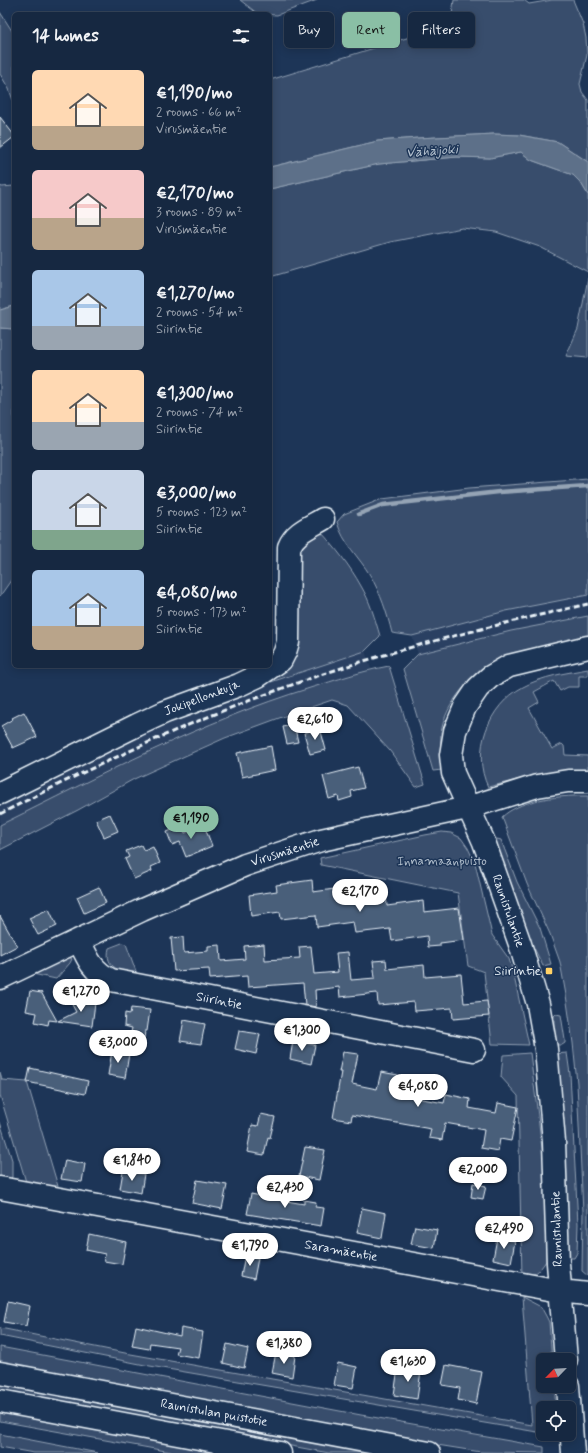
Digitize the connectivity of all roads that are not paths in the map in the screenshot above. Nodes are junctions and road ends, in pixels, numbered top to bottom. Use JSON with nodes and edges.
{"nodes":[{"id":1,"x":323,"y":520,"type":"dead end"},
{"id":2,"x":588,"y":648,"type":"edge"},
{"id":3,"x":272,"y":666,"type":"edge"},
{"id":4,"x":270,"y":668,"type":"edge"},
{"id":5,"x":588,"y":781,"type":"edge"},
{"id":6,"x":0,"y":793,"type":"edge"},
{"id":7,"x":467,"y":808,"type":"junction"},
{"id":8,"x":79,"y":940,"type":"junction"},
{"id":9,"x":0,"y":978,"type":"edge"},
{"id":10,"x":474,"y":1050,"type":"dead end"},
{"id":11,"x":0,"y":1188,"type":"edge"},
{"id":12,"x":560,"y":1291,"type":"junction"},
{"id":13,"x":588,"y":1294,"type":"edge"},
{"id":14,"x":565,"y":1353,"type":"edge"},
{"id":15,"x":0,"y":1374,"type":"edge"},
{"id":16,"x":569,"y":1393,"type":"edge"},
{"id":17,"x":0,"y":1401,"type":"edge"},
{"id":18,"x":280,"y":1453,"type":"edge"},
{"id":19,"x":429,"y":1453,"type":"edge"},
{"id":20,"x":573,"y":1453,"type":"edge"}],
"edges":[{"from":1,"to":3,"type":"street","name":"Jokipellonkuja"},
{"from":2,"to":7,"type":"street","name":"Raunistulantie"},
{"from":4,"to":6,"type":"street","name":"Jokipellonkuja"},
{"from":5,"to":7,"type":"street","name":"Virusmäentie"},
{"from":7,"to":8,"type":"street","name":"Virusmäentie"},
{"from":7,"to":12,"type":"street","name":"Raunistulantie"},
{"from":8,"to":9,"type":"street","name":"Virusmäentie"},
{"from":8,"to":10,"type":"street","name":"Siirintie"},
{"from":11,"to":12,"type":"street","name":"Saramäentie"},
{"from":12,"to":13,"type":"street","name":"Saramäentie"},
{"from":12,"to":14,"type":"street","name":"Raunistulantie"},
{"from":15,"to":19,"type":"street","name":"Raunistulan puistotie"},
{"from":16,"to":20,"type":"street"},
{"from":17,"to":18,"type":"street","name":"Raunistulan puistotie"}]}
